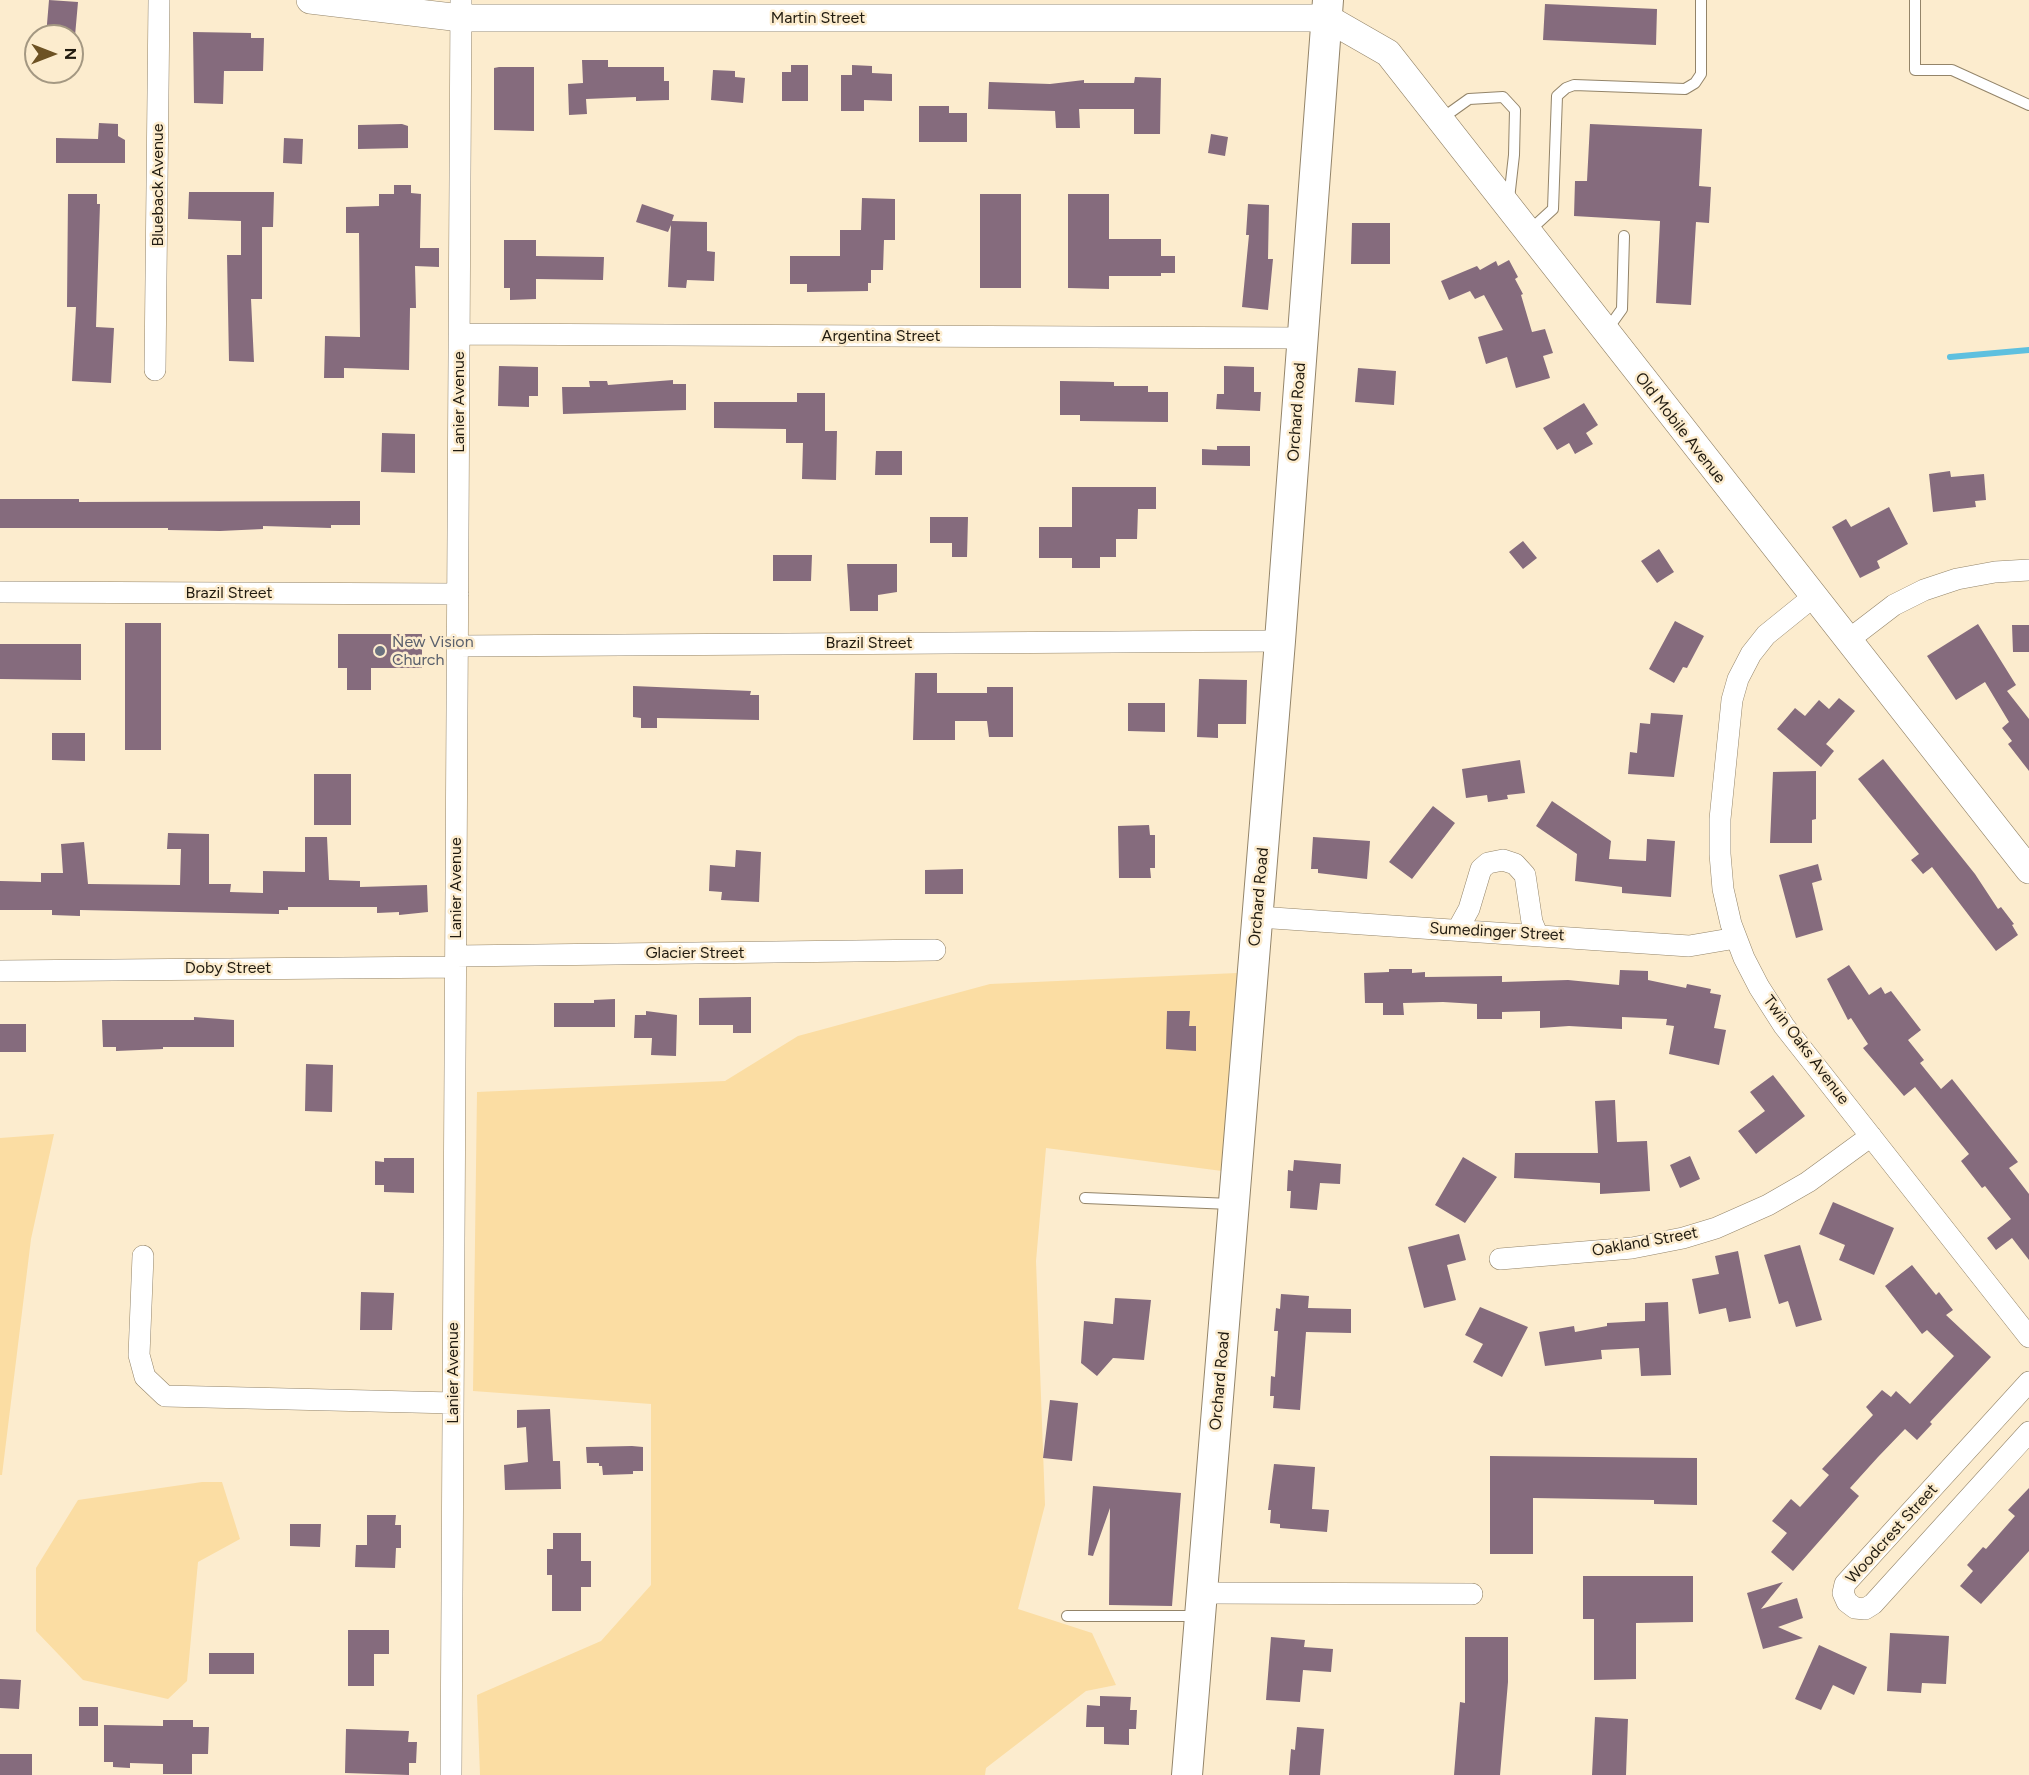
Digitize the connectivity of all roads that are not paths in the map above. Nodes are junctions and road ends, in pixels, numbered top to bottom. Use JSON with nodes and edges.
{"nodes":[{"id":1,"x":159,"y":0,"type":"edge"},
{"id":2,"x":310,"y":0,"type":"edge"},
{"id":3,"x":1701,"y":0,"type":"edge"},
{"id":4,"x":1915,"y":0,"type":"edge"},
{"id":5,"x":461,"y":9,"type":"edge"},
{"id":6,"x":1327,"y":9,"type":"edge"},
{"id":7,"x":2029,"y":105,"type":"edge"},
{"id":8,"x":1439,"y":120,"type":"junction"},
{"id":9,"x":1508,"y":208,"type":"junction"},
{"id":10,"x":1527,"y":233,"type":"junction"},
{"id":11,"x":1624,"y":236,"type":"dead end"},
{"id":12,"x":1606,"y":333,"type":"junction"},
{"id":13,"x":459,"y":334,"type":"junction"},
{"id":14,"x":1303,"y":338,"type":"junction"},
{"id":15,"x":156,"y":370,"type":"dead end"},
{"id":16,"x":2029,"y":570,"type":"edge"},
{"id":17,"x":0,"y":592,"type":"edge"},
{"id":18,"x":458,"y":594,"type":"junction"},
{"id":19,"x":1813,"y":597,"type":"junction"},
{"id":20,"x":1280,"y":641,"type":"junction"},
{"id":21,"x":1847,"y":641,"type":"junction"},
{"id":22,"x":457,"y":645,"type":"junction"},
{"id":23,"x":2029,"y":870,"type":"edge"},
{"id":24,"x":1258,"y":917,"type":"junction"},
{"id":25,"x":1458,"y":929,"type":"junction"},
{"id":26,"x":1537,"y":934,"type":"junction"},
{"id":27,"x":1736,"y":938,"type":"junction"},
{"id":28,"x":935,"y":950,"type":"dead end"},
{"id":29,"x":455,"y":962,"type":"junction"},
{"id":30,"x":0,"y":971,"type":"edge"},
{"id":31,"x":1871,"y":1136,"type":"junction"},
{"id":32,"x":1085,"y":1198,"type":"dead end"},
{"id":33,"x":1234,"y":1204,"type":"junction"},
{"id":34,"x":143,"y":1256,"type":"dead end"},
{"id":35,"x":1500,"y":1259,"type":"dead end"},
{"id":36,"x":2029,"y":1337,"type":"edge"},
{"id":37,"x":2029,"y":1382,"type":"edge"},
{"id":38,"x":453,"y":1403,"type":"junction"},
{"id":39,"x":2029,"y":1432,"type":"edge"},
{"id":40,"x":1472,"y":1594,"type":"dead end"},
{"id":41,"x":1202,"y":1605,"type":"junction"},
{"id":42,"x":1067,"y":1616,"type":"dead end"},
{"id":43,"x":451,"y":1775,"type":"edge"},
{"id":44,"x":1187,"y":1775,"type":"edge"}],
"edges":[{"from":1,"to":15,"type":"street","name":"Blueback Avenue"},
{"from":2,"to":5,"type":"street","name":"Martin Street"},
{"from":3,"to":10,"type":"lane"},
{"from":4,"to":7,"type":"lane"},
{"from":5,"to":6,"type":"street","name":"Martin Street"},
{"from":5,"to":13,"type":"street","name":"Lanier Avenue"},
{"from":6,"to":8,"type":"street","name":"Old Mobile Avenue"},
{"from":6,"to":14,"type":"main road","name":"Orchard Road"},
{"from":8,"to":9,"type":"street","name":"Old Mobile Avenue"},
{"from":8,"to":9,"type":"lane"},
{"from":9,"to":10,"type":"street","name":"Old Mobile Avenue"},
{"from":10,"to":12,"type":"street","name":"Old Mobile Avenue"},
{"from":11,"to":12,"type":"lane"},
{"from":12,"to":19,"type":"street","name":"Old Mobile Avenue"},
{"from":13,"to":14,"type":"street","name":"Argentina Street"},
{"from":13,"to":18,"type":"street","name":"Lanier Avenue"},
{"from":14,"to":20,"type":"main road","name":"Orchard Road"},
{"from":16,"to":21,"type":"street"},
{"from":17,"to":18,"type":"street","name":"Brazil Street"},
{"from":18,"to":22,"type":"street","name":"Lanier Avenue"},
{"from":19,"to":21,"type":"street","name":"Old Mobile Avenue"},
{"from":19,"to":27,"type":"street","name":"Twin Oaks Avenue"},
{"from":20,"to":22,"type":"street","name":"Brazil Street"},
{"from":20,"to":24,"type":"main road","name":"Orchard Road"},
{"from":21,"to":23,"type":"street","name":"Old Mobile Avenue"},
{"from":22,"to":29,"type":"street","name":"Lanier Avenue"},
{"from":24,"to":25,"type":"street","name":"Sumedinger Street"},
{"from":24,"to":33,"type":"main road","name":"Orchard Road"},
{"from":25,"to":26,"type":"street","name":"Sumedinger Street"},
{"from":25,"to":26,"type":"street"},
{"from":26,"to":27,"type":"street","name":"Sumedinger Street"},
{"from":27,"to":31,"type":"street","name":"Twin Oaks Avenue"},
{"from":28,"to":29,"type":"street","name":"Glacier Street"},
{"from":29,"to":30,"type":"street","name":"Doby Street"},
{"from":29,"to":38,"type":"street","name":"Lanier Avenue"},
{"from":31,"to":35,"type":"street","name":"Oakland Street"},
{"from":31,"to":36,"type":"street","name":"Twin Oaks Avenue"},
{"from":32,"to":33,"type":"lane"},
{"from":33,"to":41,"type":"main road","name":"Orchard Road"},
{"from":34,"to":38,"type":"street"},
{"from":37,"to":39,"type":"street","name":"Woodcrest Street"},
{"from":38,"to":43,"type":"street","name":"Lanier Avenue"},
{"from":40,"to":41,"type":"street"},
{"from":41,"to":42,"type":"lane"},
{"from":41,"to":44,"type":"main road","name":"Orchard Road"}]}
